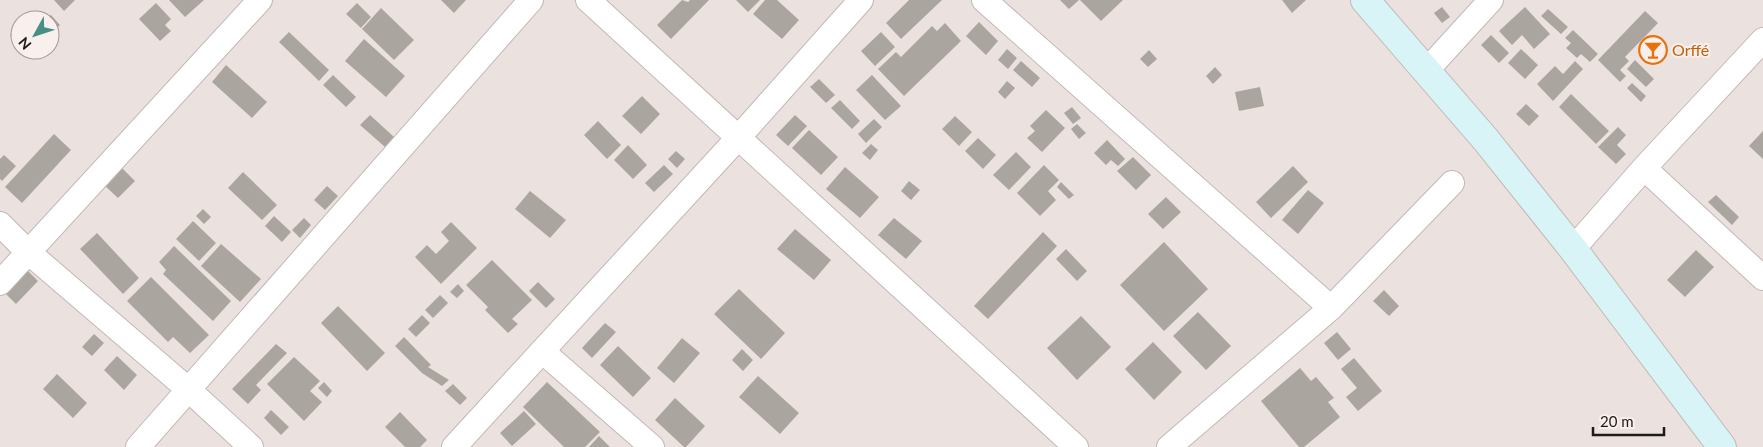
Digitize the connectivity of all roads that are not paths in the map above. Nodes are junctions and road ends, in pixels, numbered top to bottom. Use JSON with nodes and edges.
{"nodes":[{"id":1,"x":260,"y":0,"type":"edge"},
{"id":2,"x":531,"y":0,"type":"edge"},
{"id":3,"x":588,"y":0,"type":"edge"},
{"id":4,"x":861,"y":0,"type":"edge"},
{"id":5,"x":984,"y":0,"type":"edge"},
{"id":6,"x":1365,"y":0,"type":"edge"},
{"id":7,"x":1491,"y":0,"type":"edge"},
{"id":8,"x":1762,"y":42,"type":"edge"},
{"id":9,"x":1426,"y":70,"type":"junction"},
{"id":10,"x":738,"y":138,"type":"junction"},
{"id":11,"x":1644,"y":168,"type":"junction"},
{"id":12,"x":1452,"y":183,"type":"dead end"},
{"id":13,"x":0,"y":224,"type":"edge"},
{"id":14,"x":1573,"y":249,"type":"junction"},
{"id":15,"x":28,"y":252,"type":"junction"},
{"id":16,"x":1763,"y":278,"type":"edge"},
{"id":17,"x":0,"y":283,"type":"edge"},
{"id":18,"x":1332,"y":308,"type":"junction"},
{"id":19,"x":542,"y":351,"type":"junction"},
{"id":20,"x":189,"y":390,"type":"junction"},
{"id":21,"x":138,"y":447,"type":"edge"},
{"id":22,"x":251,"y":447,"type":"edge"},
{"id":23,"x":454,"y":447,"type":"edge"},
{"id":24,"x":652,"y":447,"type":"edge"},
{"id":25,"x":1076,"y":447,"type":"edge"},
{"id":26,"x":1168,"y":447,"type":"edge"},
{"id":27,"x":1722,"y":447,"type":"edge"}],
"edges":[{"from":1,"to":15,"type":"street"},
{"from":2,"to":20,"type":"street"},
{"from":3,"to":10,"type":"street"},
{"from":4,"to":10,"type":"street"},
{"from":5,"to":18,"type":"street"},
{"from":6,"to":9,"type":"main road"},
{"from":7,"to":9,"type":"street"},
{"from":8,"to":11,"type":"street"},
{"from":9,"to":14,"type":"main road"},
{"from":10,"to":19,"type":"street"},
{"from":10,"to":25,"type":"street"},
{"from":11,"to":14,"type":"street"},
{"from":11,"to":16,"type":"street"},
{"from":12,"to":18,"type":"street"},
{"from":13,"to":15,"type":"street"},
{"from":14,"to":27,"type":"main road"},
{"from":15,"to":17,"type":"street"},
{"from":15,"to":20,"type":"street"},
{"from":18,"to":26,"type":"street"},
{"from":19,"to":23,"type":"street"},
{"from":19,"to":24,"type":"street"},
{"from":20,"to":21,"type":"street"},
{"from":20,"to":22,"type":"street"}]}
